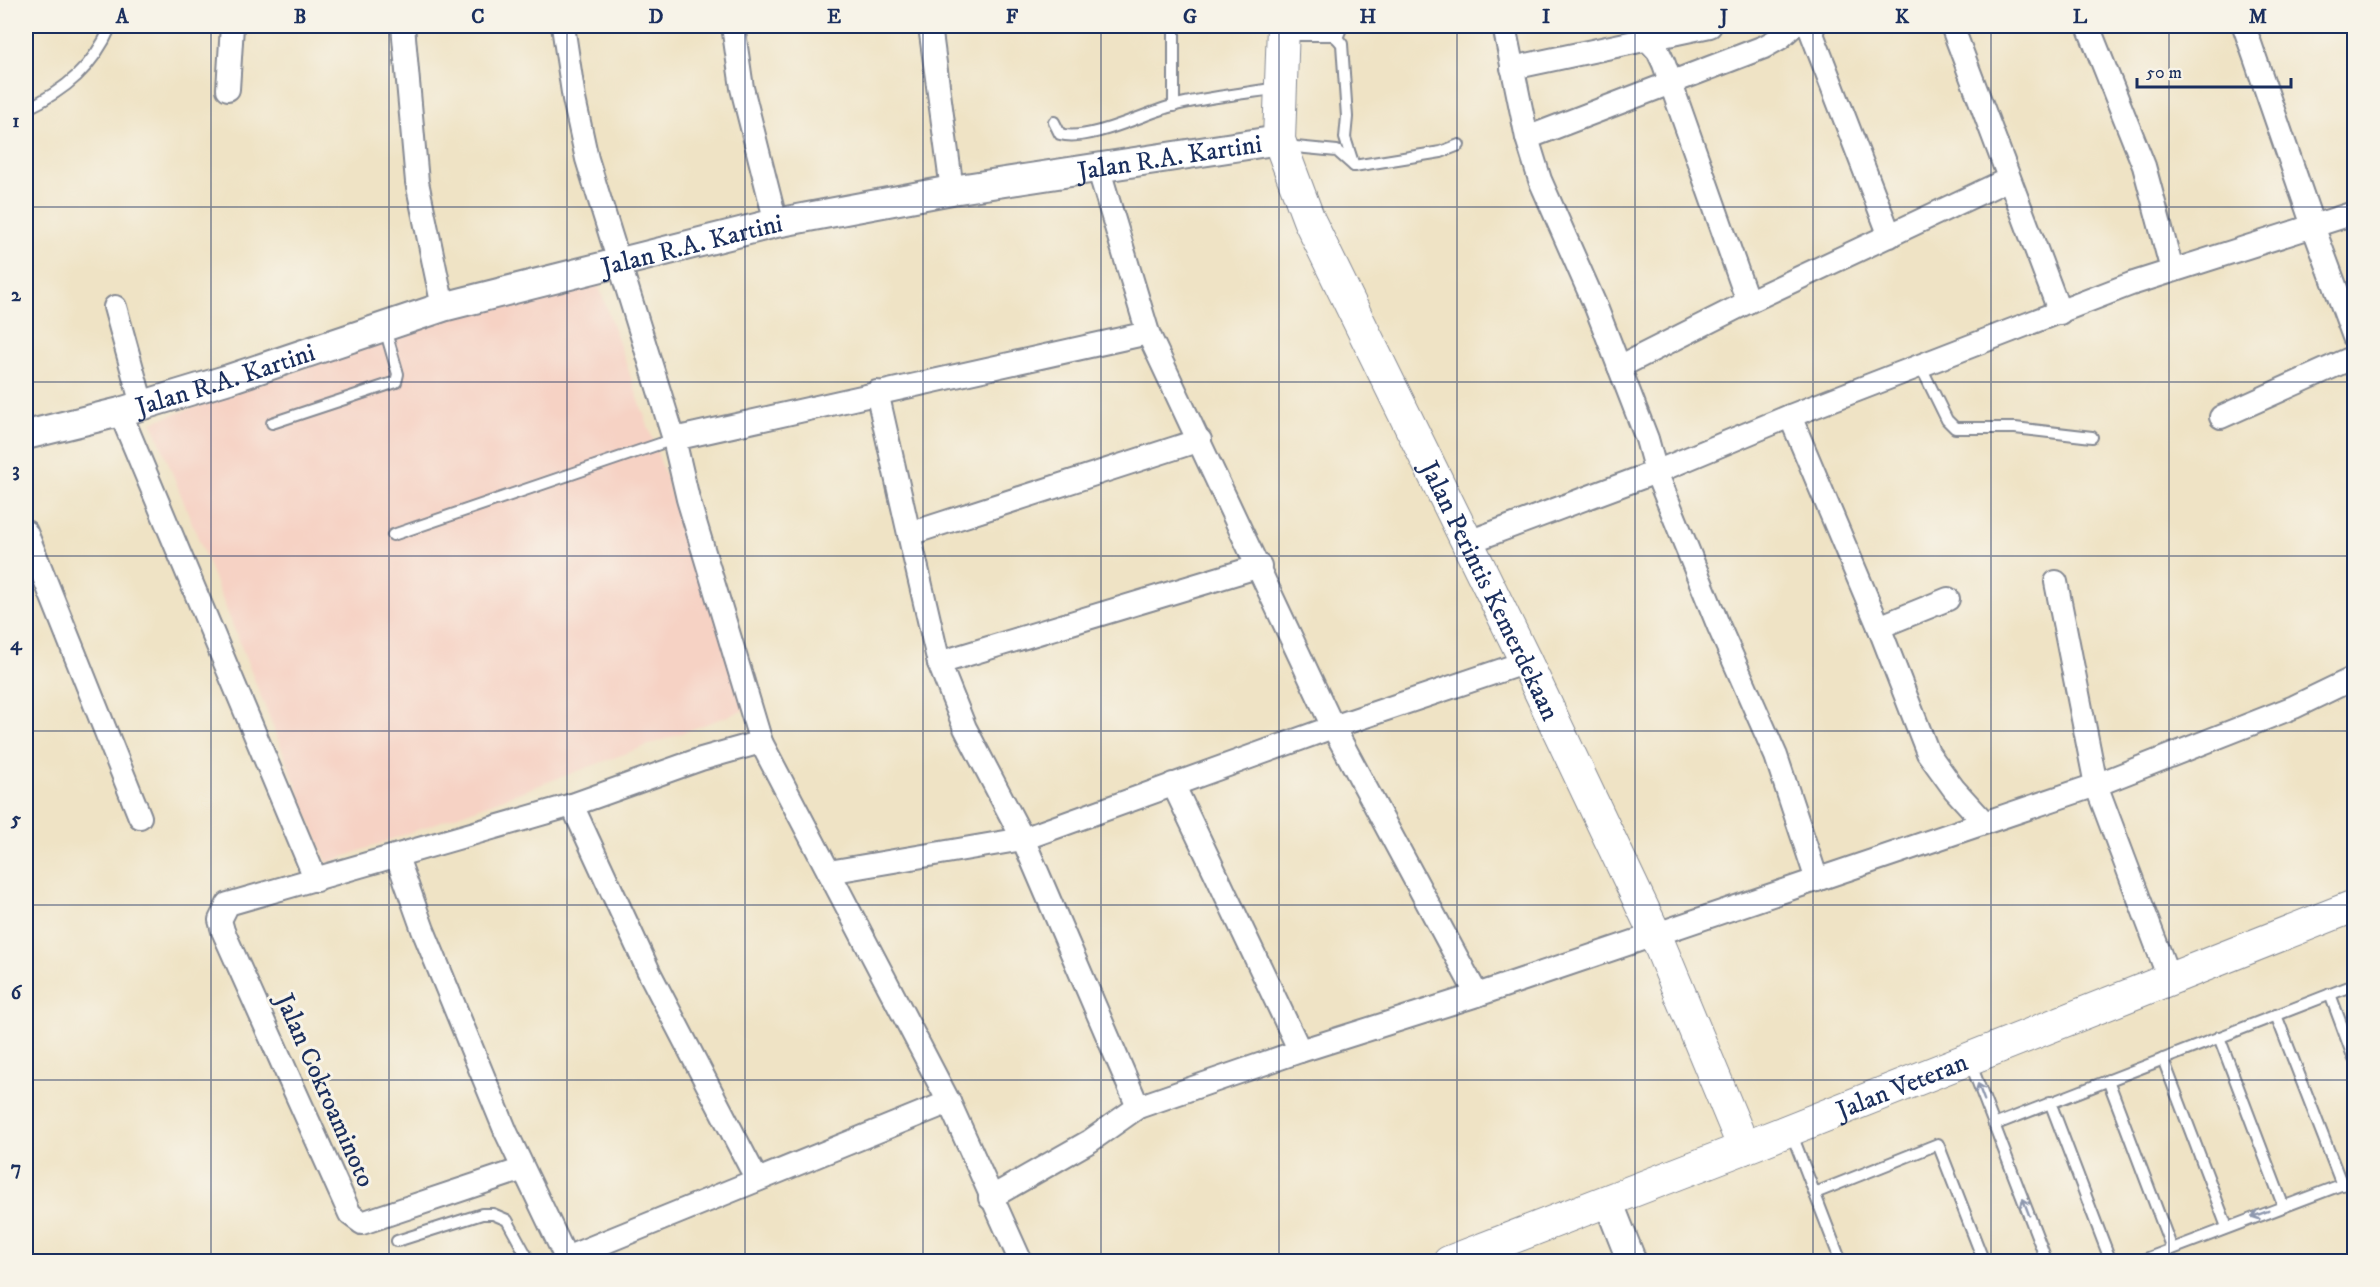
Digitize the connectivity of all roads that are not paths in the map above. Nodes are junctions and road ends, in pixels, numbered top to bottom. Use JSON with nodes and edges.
{"nodes":[{"id":1,"x":111,"y":26,"type":"edge"},
{"id":2,"x":232,"y":26,"type":"edge"},
{"id":3,"x":403,"y":26,"type":"edge"},
{"id":4,"x":563,"y":26,"type":"edge"},
{"id":5,"x":733,"y":26,"type":"edge"},
{"id":6,"x":930,"y":26,"type":"edge"},
{"id":7,"x":1174,"y":26,"type":"edge"},
{"id":8,"x":1342,"y":26,"type":"edge"},
{"id":9,"x":1504,"y":26,"type":"edge"},
{"id":10,"x":1710,"y":26,"type":"edge"},
{"id":11,"x":1793,"y":26,"type":"edge"},
{"id":12,"x":1809,"y":26,"type":"edge"},
{"id":13,"x":1952,"y":26,"type":"edge"},
{"id":14,"x":2088,"y":26,"type":"edge"},
{"id":15,"x":2244,"y":26,"type":"edge"},
{"id":16,"x":1283,"y":30,"type":"edge"},
{"id":17,"x":1337,"y":38,"type":"junction"},
{"id":18,"x":1646,"y":38,"type":"junction"},
{"id":19,"x":1512,"y":68,"type":"junction"},
{"id":20,"x":1670,"y":83,"type":"junction"},
{"id":21,"x":1282,"y":88,"type":"junction"},
{"id":22,"x":228,"y":89,"type":"dead end"},
{"id":23,"x":1174,"y":106,"type":"junction"},
{"id":24,"x":26,"y":109,"type":"edge"},
{"id":25,"x":1053,"y":122,"type":"dead end"},
{"id":26,"x":1527,"y":138,"type":"junction"},
{"id":27,"x":1280,"y":143,"type":"junction"},
{"id":28,"x":1459,"y":145,"type":"dead end"},
{"id":29,"x":1354,"y":166,"type":"junction"},
{"id":30,"x":1098,"y":167,"type":"junction"},
{"id":31,"x":2009,"y":179,"type":"junction"},
{"id":32,"x":952,"y":190,"type":"junction"},
{"id":33,"x":2355,"y":213,"type":"edge"},
{"id":34,"x":776,"y":223,"type":"junction"},
{"id":35,"x":2313,"y":226,"type":"junction"},
{"id":36,"x":1890,"y":236,"type":"junction"},
{"id":37,"x":619,"y":262,"type":"junction"},
{"id":38,"x":2172,"y":270,"type":"junction"},
{"id":39,"x":1748,"y":302,"type":"junction"},
{"id":40,"x":115,"y":306,"type":"dead end"},
{"id":41,"x":443,"y":307,"type":"junction"},
{"id":42,"x":2060,"y":313,"type":"junction"},
{"id":43,"x":384,"y":326,"type":"junction"},
{"id":44,"x":1148,"y":333,"type":"junction"},
{"id":45,"x":2355,"y":336,"type":"edge"},
{"id":46,"x":2355,"y":357,"type":"edge"},
{"id":47,"x":1619,"y":367,"type":"junction"},
{"id":48,"x":1921,"y":367,"type":"junction"},
{"id":49,"x":877,"y":392,"type":"junction"},
{"id":50,"x":131,"y":409,"type":"junction"},
{"id":51,"x":1790,"y":416,"type":"junction"},
{"id":52,"x":2221,"y":417,"type":"dead end"},
{"id":53,"x":272,"y":423,"type":"dead end"},
{"id":54,"x":26,"y":435,"type":"edge"},
{"id":55,"x":2092,"y":437,"type":"dead end"},
{"id":56,"x":674,"y":439,"type":"junction"},
{"id":57,"x":1200,"y":440,"type":"junction"},
{"id":58,"x":1656,"y":472,"type":"junction"},
{"id":59,"x":26,"y":532,"type":"edge"},
{"id":60,"x":909,"y":534,"type":"junction"},
{"id":61,"x":393,"y":535,"type":"dead end"},
{"id":62,"x":1466,"y":543,"type":"junction"},
{"id":63,"x":1260,"y":566,"type":"junction"},
{"id":64,"x":2056,"y":582,"type":"dead end"},
{"id":65,"x":1948,"y":599,"type":"dead end"},
{"id":66,"x":1879,"y":627,"type":"junction"},
{"id":67,"x":1526,"y":662,"type":"junction"},
{"id":68,"x":939,"y":663,"type":"junction"},
{"id":69,"x":2355,"y":678,"type":"edge"},
{"id":70,"x":1334,"y":727,"type":"junction"},
{"id":71,"x":761,"y":742,"type":"junction"},
{"id":72,"x":1173,"y":784,"type":"junction"},
{"id":73,"x":2096,"y":785,"type":"junction"},
{"id":74,"x":572,"y":805,"type":"junction"},
{"id":75,"x":140,"y":817,"type":"dead end"},
{"id":76,"x":1983,"y":821,"type":"junction"},
{"id":77,"x":1023,"y":839,"type":"junction"},
{"id":78,"x":397,"y":856,"type":"junction"},
{"id":79,"x":828,"y":872,"type":"junction"},
{"id":80,"x":316,"y":880,"type":"junction"},
{"id":81,"x":1817,"y":880,"type":"junction"},
{"id":82,"x":2355,"y":906,"type":"edge"},
{"id":83,"x":1655,"y":934,"type":"junction"},
{"id":84,"x":2169,"y":978,"type":"junction"},
{"id":85,"x":2355,"y":985,"type":"edge"},
{"id":86,"x":1477,"y":994,"type":"junction"},
{"id":87,"x":2330,"y":994,"type":"junction"},
{"id":88,"x":2277,"y":1015,"type":"junction"},
{"id":89,"x":2219,"y":1037,"type":"junction"},
{"id":90,"x":1300,"y":1051,"type":"junction"},
{"id":91,"x":1969,"y":1059,"type":"junction"},
{"id":92,"x":2163,"y":1059,"type":"junction"},
{"id":93,"x":2355,"y":1059,"type":"edge"},
{"id":94,"x":2108,"y":1080,"type":"junction"},
{"id":95,"x":949,"y":1102,"type":"junction"},
{"id":96,"x":2050,"y":1102,"type":"junction"},
{"id":97,"x":1137,"y":1107,"type":"junction"},
{"id":98,"x":1994,"y":1125,"type":"junction"},
{"id":99,"x":1790,"y":1129,"type":"junction"},
{"id":100,"x":1744,"y":1148,"type":"junction"},
{"id":101,"x":523,"y":1169,"type":"junction"},
{"id":102,"x":756,"y":1178,"type":"junction"},
{"id":103,"x":2355,"y":1180,"type":"edge"},
{"id":104,"x":2342,"y":1185,"type":"junction"},
{"id":105,"x":1815,"y":1193,"type":"junction"},
{"id":106,"x":990,"y":1198,"type":"junction"},
{"id":107,"x":1608,"y":1201,"type":"junction"},
{"id":108,"x":2283,"y":1205,"type":"junction"},
{"id":109,"x":2227,"y":1227,"type":"junction"},
{"id":110,"x":397,"y":1241,"type":"dead end"},
{"id":111,"x":2172,"y":1249,"type":"junction"},
{"id":112,"x":567,"y":1260,"type":"edge"},
{"id":113,"x":530,"y":1262,"type":"edge"},
{"id":114,"x":1021,"y":1262,"type":"edge"},
{"id":115,"x":1449,"y":1262,"type":"edge"},
{"id":116,"x":1632,"y":1262,"type":"edge"},
{"id":117,"x":1841,"y":1262,"type":"edge"},
{"id":118,"x":1984,"y":1262,"type":"edge"},
{"id":119,"x":2047,"y":1262,"type":"edge"},
{"id":120,"x":2111,"y":1262,"type":"edge"},
{"id":121,"x":2138,"y":1262,"type":"edge"}],
"edges":[{"from":1,"to":24,"type":"lane"},
{"from":2,"to":22,"type":"street"},
{"from":3,"to":41,"type":"street"},
{"from":4,"to":37,"type":"street"},
{"from":5,"to":34,"type":"street"},
{"from":6,"to":32,"type":"street"},
{"from":7,"to":23,"type":"lane"},
{"from":8,"to":17,"type":"lane"},
{"from":9,"to":19,"type":"street"},
{"from":10,"to":18,"type":"street"},
{"from":11,"to":20,"type":"street"},
{"from":12,"to":36,"type":"street"},
{"from":13,"to":31,"type":"street"},
{"from":14,"to":38,"type":"street"},
{"from":15,"to":35,"type":"street"},
{"from":16,"to":17,"type":"lane"},
{"from":16,"to":21,"type":"main road","name":"Jalan Perintis Kemerdekaan"},
{"from":17,"to":29,"type":"lane"},
{"from":18,"to":19,"type":"street"},
{"from":18,"to":20,"type":"street"},
{"from":19,"to":26,"type":"street"},
{"from":20,"to":26,"type":"street"},
{"from":20,"to":39,"type":"street"},
{"from":21,"to":23,"type":"lane"},
{"from":21,"to":27,"type":"main road","name":"Jalan Perintis Kemerdekaan"},
{"from":23,"to":25,"type":"lane"},
{"from":26,"to":47,"type":"street"},
{"from":27,"to":29,"type":"lane"},
{"from":27,"to":30,"type":"street","name":"Jalan R.A. Kartini"},
{"from":27,"to":62,"type":"main road","name":"Jalan Perintis Kemerdekaan"},
{"from":28,"to":29,"type":"lane"},
{"from":30,"to":32,"type":"street","name":"Jalan R.A. Kartini"},
{"from":30,"to":44,"type":"street"},
{"from":31,"to":36,"type":"street"},
{"from":31,"to":42,"type":"street"},
{"from":32,"to":34,"type":"street","name":"Jalan R.A. Kartini"},
{"from":33,"to":35,"type":"street"},
{"from":34,"to":37,"type":"street","name":"Jalan R.A. Kartini"},
{"from":35,"to":38,"type":"street"},
{"from":35,"to":45,"type":"street"},
{"from":36,"to":39,"type":"street"},
{"from":37,"to":41,"type":"street","name":"Jalan R.A. Kartini"},
{"from":37,"to":56,"type":"street"},
{"from":38,"to":42,"type":"street"},
{"from":39,"to":47,"type":"street"},
{"from":40,"to":50,"type":"street"},
{"from":41,"to":43,"type":"street","name":"Jalan R.A. Kartini"},
{"from":42,"to":48,"type":"street"},
{"from":43,"to":50,"type":"street","name":"Jalan R.A. Kartini"},
{"from":43,"to":53,"type":"lane"},
{"from":44,"to":49,"type":"street"},
{"from":44,"to":57,"type":"street"},
{"from":46,"to":52,"type":"street"},
{"from":47,"to":58,"type":"street"},
{"from":48,"to":51,"type":"street"},
{"from":48,"to":55,"type":"lane"},
{"from":49,"to":56,"type":"street"},
{"from":49,"to":60,"type":"street"},
{"from":50,"to":54,"type":"street","name":"Jalan R.A. Kartini"},
{"from":50,"to":80,"type":"street","name":"Jalan R.A. Kartini"},
{"from":51,"to":58,"type":"street"},
{"from":51,"to":66,"type":"street"},
{"from":56,"to":61,"type":"lane"},
{"from":56,"to":71,"type":"street"},
{"from":57,"to":60,"type":"street"},
{"from":57,"to":63,"type":"street"},
{"from":58,"to":62,"type":"street"},
{"from":58,"to":81,"type":"street"},
{"from":59,"to":75,"type":"street"},
{"from":60,"to":68,"type":"street"},
{"from":62,"to":67,"type":"main road","name":"Jalan Perintis Kemerdekaan"},
{"from":63,"to":68,"type":"street"},
{"from":63,"to":70,"type":"street"},
{"from":64,"to":73,"type":"street"},
{"from":65,"to":66,"type":"street"},
{"from":66,"to":76,"type":"street"},
{"from":67,"to":70,"type":"street"},
{"from":67,"to":83,"type":"main road","name":"Jalan Perintis Kemerdekaan"},
{"from":68,"to":77,"type":"street"},
{"from":69,"to":73,"type":"street"},
{"from":70,"to":72,"type":"street"},
{"from":70,"to":86,"type":"street"},
{"from":71,"to":74,"type":"street"},
{"from":71,"to":79,"type":"street"},
{"from":72,"to":77,"type":"street"},
{"from":72,"to":90,"type":"street"},
{"from":73,"to":76,"type":"street"},
{"from":73,"to":84,"type":"street"},
{"from":74,"to":78,"type":"street"},
{"from":74,"to":102,"type":"street"},
{"from":76,"to":81,"type":"street"},
{"from":77,"to":79,"type":"street"},
{"from":77,"to":97,"type":"street"},
{"from":78,"to":80,"type":"street"},
{"from":78,"to":101,"type":"street"},
{"from":79,"to":95,"type":"street"},
{"from":80,"to":101,"type":"street","name":"Jalan Cokroaminoto"},
{"from":81,"to":83,"type":"street"},
{"from":82,"to":84,"type":"main road","name":"Jalan Veteran"},
{"from":83,"to":86,"type":"street"},
{"from":83,"to":100,"type":"main road","name":"Jalan Perintis Kemerdekaan"},
{"from":84,"to":91,"type":"main road","name":"Jalan Veteran"},
{"from":85,"to":87,"type":"lane"},
{"from":86,"to":90,"type":"street"},
{"from":87,"to":88,"type":"lane"},
{"from":87,"to":93,"type":"lane"},
{"from":88,"to":89,"type":"lane"},
{"from":88,"to":104,"type":"lane"},
{"from":89,"to":92,"type":"lane"},
{"from":89,"to":108,"type":"lane"},
{"from":90,"to":97,"type":"street"},
{"from":98,"to":91,"type":"lane","one_way":true},
{"from":91,"to":99,"type":"main road","name":"Jalan Veteran"},
{"from":92,"to":94,"type":"lane"},
{"from":92,"to":109,"type":"lane"},
{"from":94,"to":96,"type":"lane"},
{"from":94,"to":111,"type":"lane"},
{"from":95,"to":102,"type":"street"},
{"from":95,"to":106,"type":"street"},
{"from":96,"to":98,"type":"lane"},
{"from":96,"to":120,"type":"lane"},
{"from":97,"to":106,"type":"street"},
{"from":119,"to":98,"type":"lane","one_way":true},
{"from":99,"to":100,"type":"main road","name":"Jalan Veteran"},
{"from":99,"to":105,"type":"lane"},
{"from":100,"to":107,"type":"main road","name":"Jalan Veteran"},
{"from":101,"to":112,"type":"street"},
{"from":102,"to":112,"type":"street"},
{"from":103,"to":104,"type":"lane"},
{"from":104,"to":108,"type":"lane"},
{"from":105,"to":117,"type":"lane"},
{"from":105,"to":118,"type":"lane"},
{"from":106,"to":114,"type":"street"},
{"from":107,"to":115,"type":"main road","name":"Jalan Veteran"},
{"from":107,"to":116,"type":"street"},
{"from":108,"to":109,"type":"lane","one_way":true},
{"from":109,"to":111,"type":"lane"},
{"from":110,"to":113,"type":"lane"},
{"from":111,"to":121,"type":"lane"}]}
